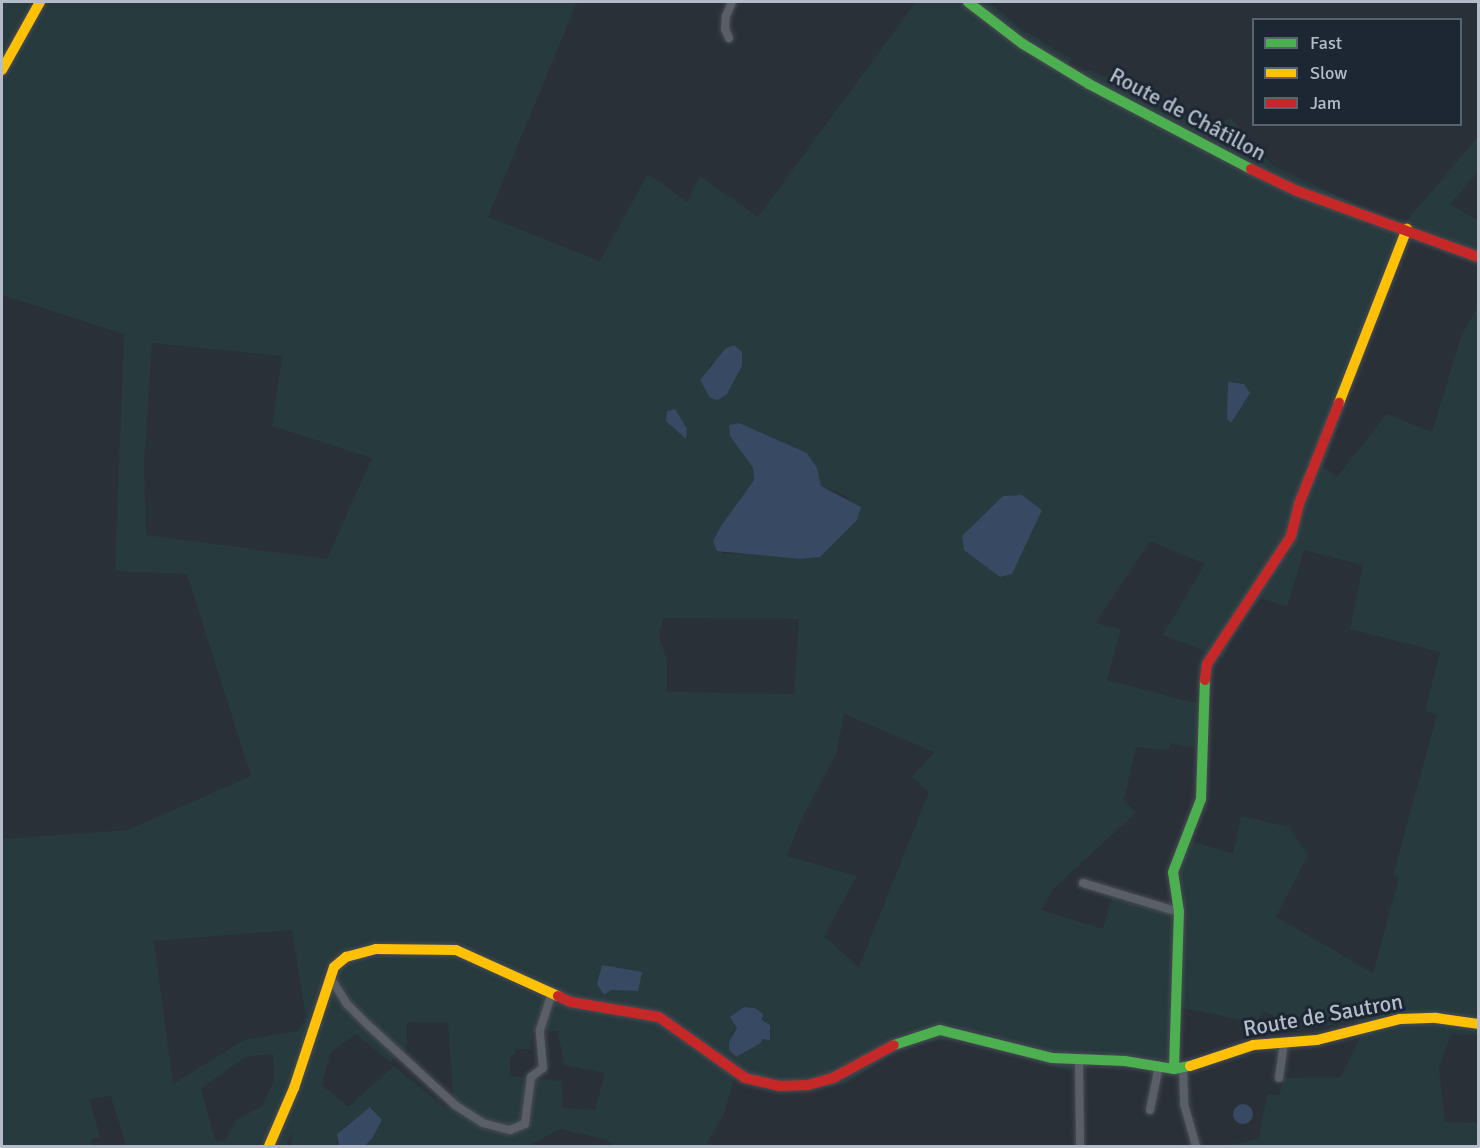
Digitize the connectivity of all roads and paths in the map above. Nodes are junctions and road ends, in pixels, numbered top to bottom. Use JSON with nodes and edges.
{"nodes":[{"id":1,"x":40,"y":2,"type":"edge"},
{"id":2,"x":732,"y":2,"type":"edge"},
{"id":3,"x":968,"y":2,"type":"edge"},
{"id":4,"x":729,"y":38,"type":"dead end"},
{"id":5,"x":2,"y":70,"type":"edge"},
{"id":6,"x":1407,"y":229,"type":"junction"},
{"id":7,"x":1479,"y":257,"type":"edge"},
{"id":8,"x":1083,"y":883,"type":"dead end"},
{"id":9,"x":1179,"y":912,"type":"junction"},
{"id":10,"x":332,"y":972,"type":"junction"},
{"id":11,"x":552,"y":994,"type":"junction"},
{"id":12,"x":1479,"y":1024,"type":"edge"},
{"id":13,"x":1284,"y":1042,"type":"junction"},
{"id":14,"x":1079,"y":1060,"type":"junction"},
{"id":15,"x":1159,"y":1066,"type":"junction"},
{"id":16,"x":1179,"y":1069,"type":"junction"},
{"id":17,"x":1279,"y":1078,"type":"dead end"},
{"id":18,"x":1150,"y":1110,"type":"dead end"},
{"id":19,"x":268,"y":1146,"type":"edge"},
{"id":20,"x":1080,"y":1146,"type":"edge"},
{"id":21,"x":1196,"y":1146,"type":"edge"}],
"edges":[{"from":1,"to":5,"type":"street"},
{"from":2,"to":4,"type":"street"},
{"from":3,"to":6,"type":"street","name":"Route de Châtillon"},
{"from":6,"to":7,"type":"street","name":"Route de Châtillon"},
{"from":6,"to":9,"type":"street"},
{"from":8,"to":9,"type":"street"},
{"from":9,"to":16,"type":"street"},
{"from":10,"to":11,"type":"street","name":"Route de Sautron"},
{"from":10,"to":11,"type":"street"},
{"from":10,"to":19,"type":"street"},
{"from":11,"to":14,"type":"street","name":"Route de Sautron"},
{"from":12,"to":13,"type":"street","name":"Route de Sautron"},
{"from":13,"to":16,"type":"street","name":"Route de Sautron"},
{"from":13,"to":17,"type":"street"},
{"from":14,"to":15,"type":"street","name":"Route de Sautron"},
{"from":14,"to":20,"type":"street"},
{"from":15,"to":16,"type":"street","name":"Route de Sautron"},
{"from":15,"to":18,"type":"street"},
{"from":16,"to":21,"type":"street"}]}
